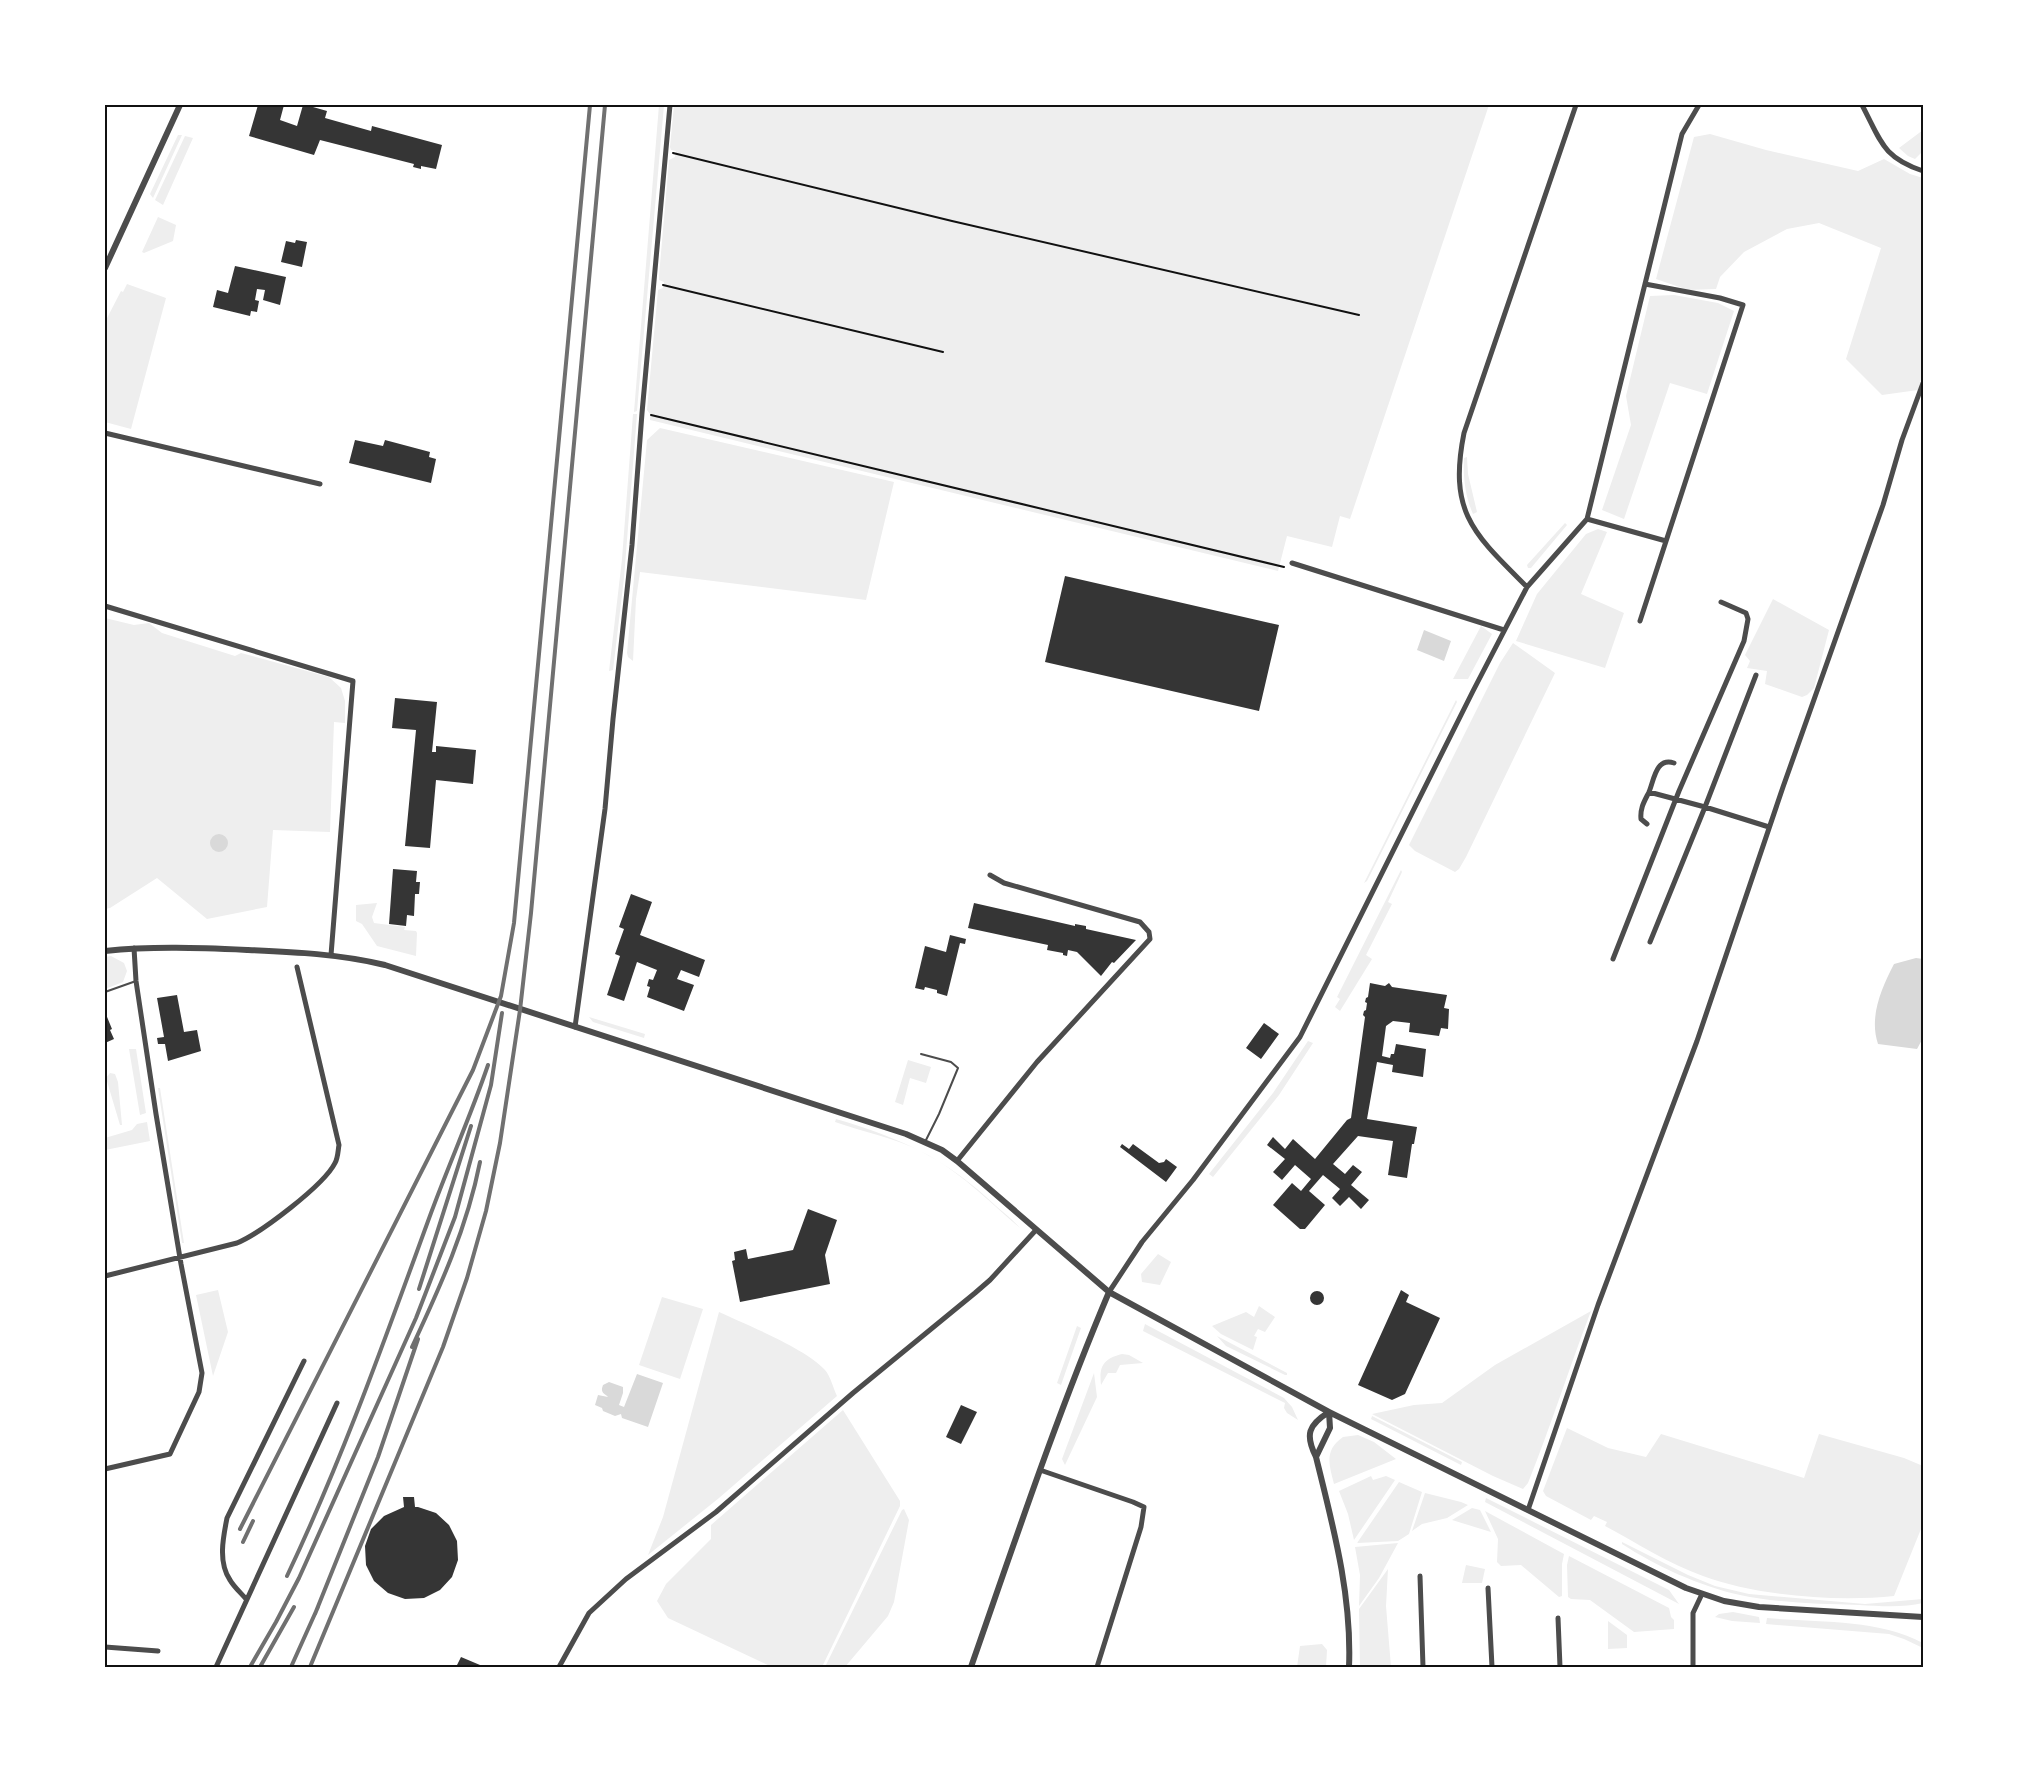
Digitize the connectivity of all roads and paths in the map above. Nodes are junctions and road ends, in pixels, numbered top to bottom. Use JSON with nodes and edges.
{"nodes":[{"id":1,"x":180,"y":105,"type":"edge"},
{"id":2,"x":670,"y":105,"type":"edge"},
{"id":3,"x":1576,"y":105,"type":"edge"},
{"id":4,"x":1699,"y":105,"type":"edge"},
{"id":5,"x":1862,"y":105,"type":"edge"},
{"id":6,"x":664,"y":152,"type":"junction"},
{"id":7,"x":1923,"y":171,"type":"edge"},
{"id":8,"x":105,"y":268,"type":"edge"},
{"id":9,"x":654,"y":284,"type":"junction"},
{"id":10,"x":1645,"y":285,"type":"junction"},
{"id":11,"x":1359,"y":315,"type":"dead end"},
{"id":12,"x":943,"y":352,"type":"dead end"},
{"id":13,"x":1923,"y":383,"type":"edge"},
{"id":14,"x":642,"y":412,"type":"junction"},
{"id":15,"x":105,"y":433,"type":"edge"},
{"id":16,"x":321,"y":484,"type":"dead end"},
{"id":17,"x":1587,"y":519,"type":"junction"},
{"id":18,"x":1666,"y":541,"type":"junction"},
{"id":19,"x":1292,"y":563,"type":"joint"},
{"id":20,"x":1527,"y":587,"type":"junction"},
{"id":21,"x":1721,"y":602,"type":"dead end"},
{"id":22,"x":105,"y":606,"type":"edge"},
{"id":23,"x":1640,"y":621,"type":"dead end"},
{"id":24,"x":1504,"y":630,"type":"junction"},
{"id":25,"x":1756,"y":675,"type":"dead end"},
{"id":26,"x":1674,"y":763,"type":"dead end"},
{"id":27,"x":1649,"y":792,"type":"junction"},
{"id":28,"x":1676,"y":799,"type":"junction"},
{"id":29,"x":1705,"y":807,"type":"junction"},
{"id":30,"x":1647,"y":824,"type":"dead end"},
{"id":31,"x":1769,"y":827,"type":"junction"},
{"id":32,"x":990,"y":875,"type":"dead end"},
{"id":33,"x":1650,"y":942,"type":"dead end"},
{"id":34,"x":134,"y":948,"type":"junction"},
{"id":35,"x":105,"y":951,"type":"edge"},
{"id":36,"x":331,"y":955,"type":"junction"},
{"id":37,"x":1613,"y":958,"type":"dead end"},
{"id":38,"x":297,"y":967,"type":"dead end"},
{"id":39,"x":136,"y":981,"type":"junction"},
{"id":40,"x":105,"y":992,"type":"edge"},
{"id":41,"x":575,"y":1027,"type":"junction"},
{"id":42,"x":921,"y":1054,"type":"dead end"},
{"id":43,"x":925,"y":1142,"type":"junction"},
{"id":44,"x":957,"y":1161,"type":"junction"},
{"id":45,"x":1036,"y":1230,"type":"junction"},
{"id":46,"x":180,"y":1257,"type":"junction"},
{"id":47,"x":105,"y":1276,"type":"edge"},
{"id":48,"x":1109,"y":1292,"type":"junction"},
{"id":49,"x":304,"y":1361,"type":"dead end"},
{"id":50,"x":337,"y":1403,"type":"dead end"},
{"id":51,"x":1329,"y":1412,"type":"junction"},
{"id":52,"x":1316,"y":1457,"type":"junction"},
{"id":53,"x":105,"y":1469,"type":"edge"},
{"id":54,"x":1040,"y":1470,"type":"junction"},
{"id":55,"x":1528,"y":1510,"type":"junction"},
{"id":56,"x":1420,"y":1576,"type":"dead end"},
{"id":57,"x":1488,"y":1588,"type":"dead end"},
{"id":58,"x":1702,"y":1594,"type":"junction"},
{"id":59,"x":246,"y":1599,"type":"junction"},
{"id":60,"x":1923,"y":1617,"type":"edge"},
{"id":61,"x":1558,"y":1618,"type":"dead end"},
{"id":62,"x":105,"y":1647,"type":"edge"},
{"id":63,"x":158,"y":1651,"type":"dead end"},
{"id":64,"x":216,"y":1667,"type":"edge"},
{"id":65,"x":559,"y":1667,"type":"edge"},
{"id":66,"x":971,"y":1667,"type":"edge"},
{"id":67,"x":1097,"y":1667,"type":"edge"},
{"id":68,"x":1349,"y":1667,"type":"edge"},
{"id":69,"x":1423,"y":1667,"type":"edge"},
{"id":70,"x":1492,"y":1667,"type":"edge"},
{"id":71,"x":1560,"y":1667,"type":"edge"},
{"id":72,"x":1693,"y":1667,"type":"edge"}],
"edges":[{"from":1,"to":8,"type":"street"},
{"from":2,"to":6,"type":"street"},
{"from":3,"to":20,"type":"street"},
{"from":4,"to":10,"type":"street"},
{"from":5,"to":7,"type":"street"},
{"from":6,"to":9,"type":"street"},
{"from":6,"to":11,"type":"path"},
{"from":9,"to":12,"type":"path"},
{"from":9,"to":14,"type":"street"},
{"from":10,"to":17,"type":"street"},
{"from":10,"to":18,"type":"street"},
{"from":13,"to":31,"type":"street"},
{"from":14,"to":19,"type":"path"},
{"from":14,"to":41,"type":"street"},
{"from":15,"to":16,"type":"street"},
{"from":17,"to":18,"type":"street"},
{"from":17,"to":20,"type":"street"},
{"from":18,"to":23,"type":"street"},
{"from":19,"to":24,"type":"street"},
{"from":20,"to":24,"type":"street"},
{"from":21,"to":28,"type":"street"},
{"from":22,"to":36,"type":"street"},
{"from":24,"to":48,"type":"street"},
{"from":25,"to":29,"type":"street"},
{"from":26,"to":27,"type":"street"},
{"from":27,"to":28,"type":"street"},
{"from":27,"to":30,"type":"street"},
{"from":28,"to":29,"type":"street"},
{"from":28,"to":37,"type":"street"},
{"from":29,"to":31,"type":"street"},
{"from":29,"to":33,"type":"street"},
{"from":31,"to":55,"type":"street"},
{"from":32,"to":44,"type":"street"},
{"from":34,"to":35,"type":"street"},
{"from":34,"to":36,"type":"street"},
{"from":34,"to":39,"type":"street"},
{"from":36,"to":41,"type":"street"},
{"from":38,"to":46,"type":"street"},
{"from":39,"to":40,"type":"lane"},
{"from":39,"to":46,"type":"street"},
{"from":41,"to":43,"type":"street"},
{"from":42,"to":43,"type":"lane"},
{"from":43,"to":44,"type":"street"},
{"from":44,"to":45,"type":"street"},
{"from":45,"to":48,"type":"street"},
{"from":45,"to":65,"type":"street"},
{"from":46,"to":47,"type":"street"},
{"from":46,"to":53,"type":"street"},
{"from":48,"to":51,"type":"street"},
{"from":48,"to":54,"type":"street"},
{"from":49,"to":59,"type":"street"},
{"from":50,"to":59,"type":"street"},
{"from":51,"to":52,"type":"street"},
{"from":51,"to":52,"type":"street"},
{"from":51,"to":55,"type":"street"},
{"from":52,"to":68,"type":"street"},
{"from":54,"to":66,"type":"street"},
{"from":54,"to":67,"type":"street"},
{"from":55,"to":58,"type":"street"},
{"from":56,"to":69,"type":"street"},
{"from":57,"to":70,"type":"street"},
{"from":58,"to":60,"type":"street"},
{"from":58,"to":72,"type":"street"},
{"from":59,"to":64,"type":"street"},
{"from":61,"to":71,"type":"street"},
{"from":62,"to":63,"type":"street"}]}
